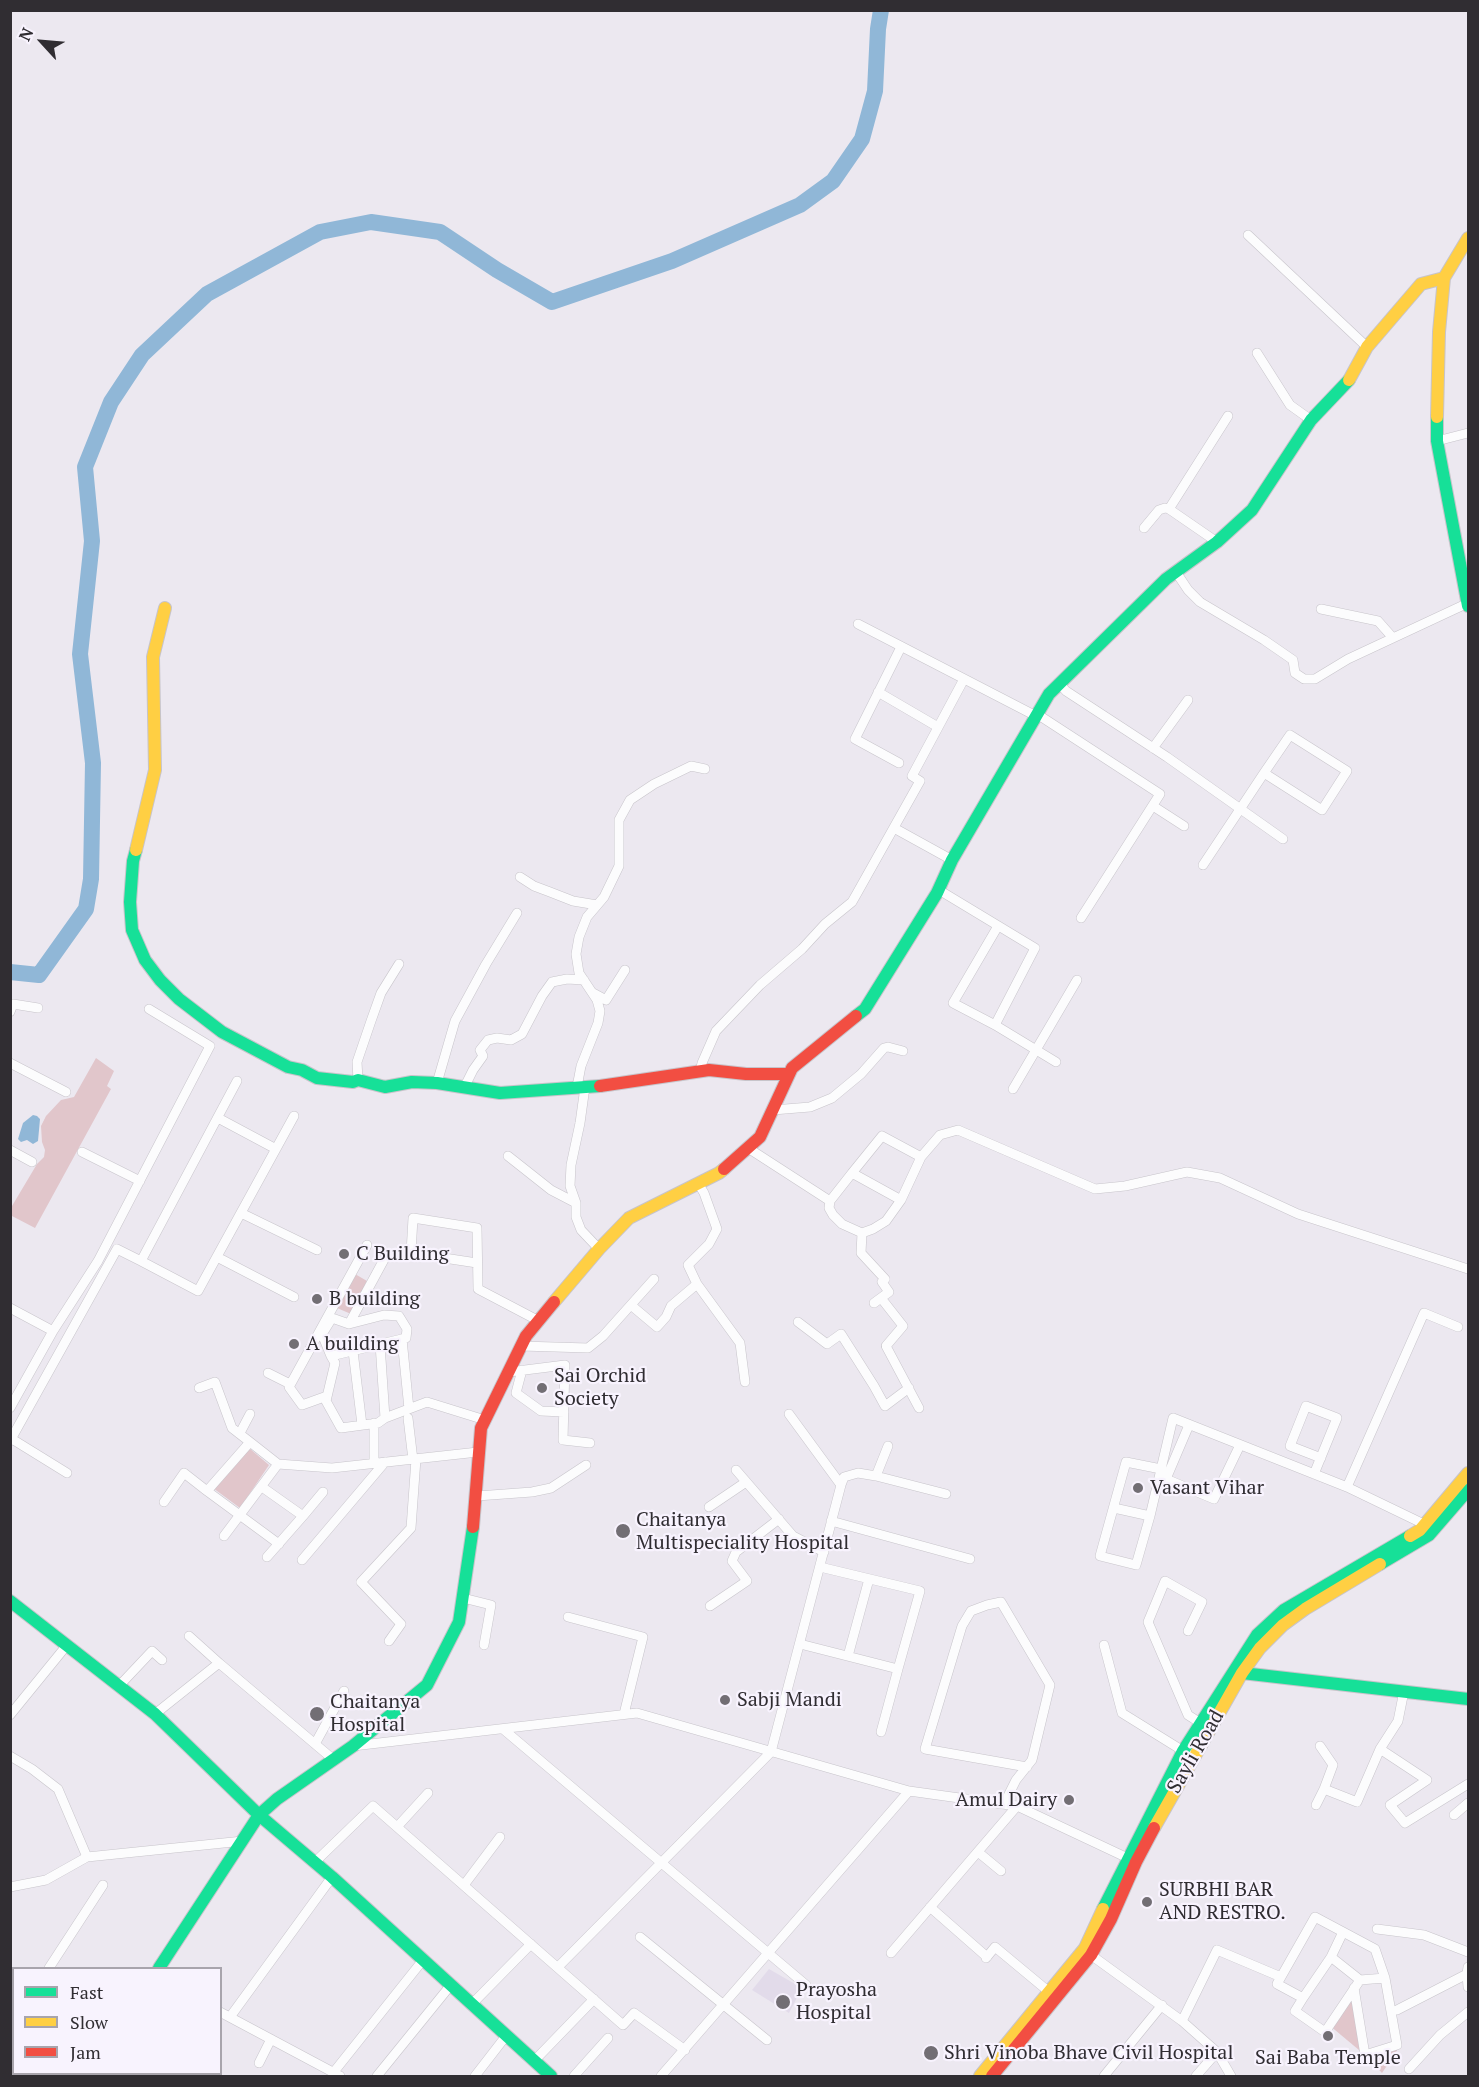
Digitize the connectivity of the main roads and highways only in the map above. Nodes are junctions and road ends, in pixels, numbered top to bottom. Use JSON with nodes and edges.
{"nodes":[{"id":1,"x":1468,"y":238,"type":"edge"},
{"id":2,"x":1444,"y":278,"type":"junction"},
{"id":3,"x":1468,"y":604,"type":"edge"},
{"id":4,"x":165,"y":608,"type":"dead end"},
{"id":5,"x":789,"y":1074,"type":"junction"},
{"id":6,"x":1468,"y":1473,"type":"edge"},
{"id":7,"x":1468,"y":1490,"type":"edge"},
{"id":8,"x":1431,"y":1527,"type":"junction"},
{"id":9,"x":10,"y":1601,"type":"edge"},
{"id":10,"x":1242,"y":1673,"type":"junction"},
{"id":11,"x":1468,"y":1699,"type":"edge"},
{"id":12,"x":1205,"y":1726,"type":"junction"},
{"id":13,"x":259,"y":1815,"type":"junction"},
{"id":14,"x":1132,"y":1860,"type":"junction"},
{"id":15,"x":160,"y":1967,"type":"edge"},
{"id":16,"x":1053,"y":1995,"type":"junction"},
{"id":17,"x":551,"y":2076,"type":"edge"},
{"id":18,"x":980,"y":2076,"type":"edge"},
{"id":19,"x":992,"y":2076,"type":"edge"}],
"edges":[{"from":1,"to":2,"type":"main road"},
{"from":2,"to":3,"type":"main road"},
{"from":2,"to":5,"type":"main road"},
{"from":4,"to":5,"type":"main road"},
{"from":5,"to":13,"type":"main road"},
{"from":6,"to":8,"type":"main road"},
{"from":7,"to":8,"type":"main road","name":"Sayli Road"},
{"from":8,"to":10,"type":"main road","name":"Sayli Road"},
{"from":8,"to":12,"type":"main road"},
{"from":9,"to":13,"type":"main road"},
{"from":10,"to":11,"type":"main road"},
{"from":10,"to":12,"type":"main road","name":"Sayli Road"},
{"from":12,"to":14,"type":"main road","name":"Sayli Road"},
{"from":13,"to":15,"type":"main road"},
{"from":13,"to":17,"type":"main road"},
{"from":14,"to":16,"type":"main road"},
{"from":14,"to":16,"type":"main road","name":"Sayli Road"},
{"from":16,"to":18,"type":"main road"},
{"from":16,"to":19,"type":"main road","name":"Sayli Road"}]}
